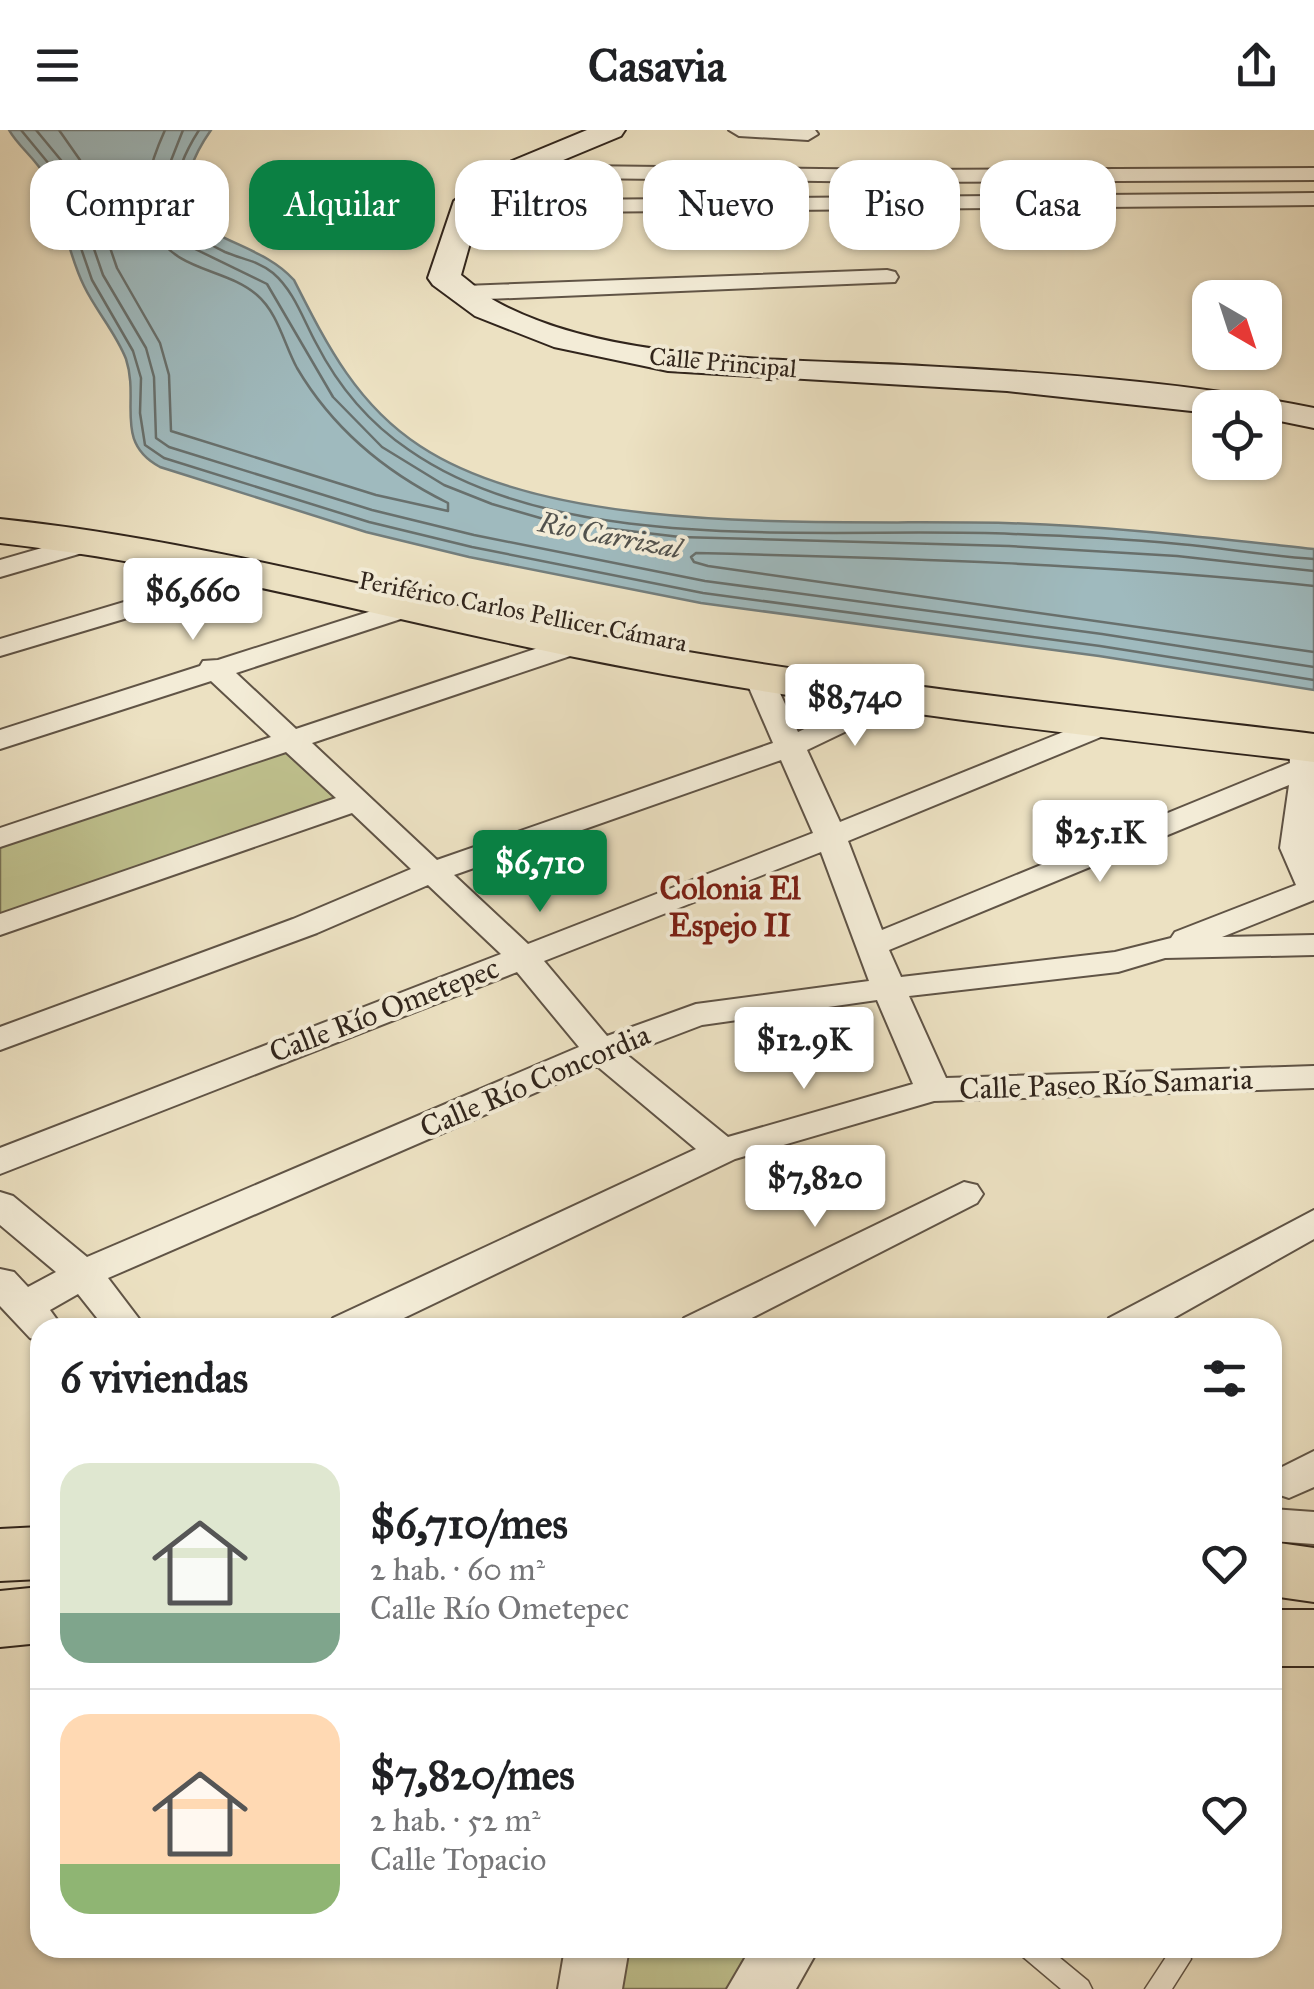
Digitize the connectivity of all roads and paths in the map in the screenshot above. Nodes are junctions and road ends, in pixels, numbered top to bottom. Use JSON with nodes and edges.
{"nodes":[{"id":1,"x":611,"y":130,"type":"edge"},
{"id":2,"x":740,"y":130,"type":"edge"},
{"id":3,"x":808,"y":134,"type":"dead end"},
{"id":4,"x":539,"y":160,"type":"edge"},
{"id":5,"x":623,"y":173,"type":"edge"},
{"id":6,"x":1314,"y":174,"type":"edge"},
{"id":7,"x":1314,"y":200,"type":"edge"},
{"id":8,"x":623,"y":206,"type":"edge"},
{"id":9,"x":455,"y":241,"type":"edge"},
{"id":10,"x":887,"y":277,"type":"dead end"},
{"id":11,"x":464,"y":293,"type":"junction"},
{"id":12,"x":1192,"y":401,"type":"edge"},
{"id":13,"x":1282,"y":412,"type":"edge"},
{"id":14,"x":1314,"y":418,"type":"edge"},
{"id":15,"x":0,"y":515,"type":"edge"},
{"id":16,"x":0,"y":531,"type":"edge"},
{"id":17,"x":87,"y":543,"type":"junction"},
{"id":18,"x":0,"y":569,"type":"edge"},
{"id":19,"x":248,"y":573,"type":"junction"},
{"id":20,"x":406,"y":608,"type":"junction"},
{"id":21,"x":578,"y":644,"type":"junction"},
{"id":22,"x":0,"y":648,"type":"edge"},
{"id":23,"x":214,"y":668,"type":"junction"},
{"id":24,"x":758,"y":676,"type":"junction"},
{"id":25,"x":896,"y":697,"type":"junction"},
{"id":26,"x":1103,"y":726,"type":"junction"},
{"id":27,"x":294,"y":739,"type":"junction"},
{"id":28,"x":0,"y":740,"type":"edge"},
{"id":29,"x":790,"y":747,"type":"junction"},
{"id":30,"x":1309,"y":748,"type":"edge"},
{"id":31,"x":358,"y":801,"type":"junction"},
{"id":32,"x":831,"y":837,"type":"junction"},
{"id":33,"x":0,"y":838,"type":"edge"},
{"id":34,"x":1306,"y":854,"type":"edge"},
{"id":35,"x":430,"y":873,"type":"junction"},
{"id":36,"x":1314,"y":890,"type":"edge"},
{"id":37,"x":0,"y":925,"type":"edge"},
{"id":38,"x":1314,"y":945,"type":"edge"},
{"id":39,"x":871,"y":946,"type":"junction"},
{"id":40,"x":1162,"y":948,"type":"junction"},
{"id":41,"x":522,"y":956,"type":"junction"},
{"id":42,"x":890,"y":989,"type":"junction"},
{"id":43,"x":0,"y":1040,"type":"edge"},
{"id":44,"x":601,"y":1051,"type":"junction"},
{"id":45,"x":1314,"y":1077,"type":"edge"},
{"id":46,"x":933,"y":1090,"type":"junction"},
{"id":47,"x":722,"y":1150,"type":"junction"},
{"id":48,"x":0,"y":1162,"type":"edge"},
{"id":49,"x":964,"y":1194,"type":"dead end"},
{"id":50,"x":0,"y":1205,"type":"edge"},
{"id":51,"x":1314,"y":1224,"type":"edge"},
{"id":52,"x":82,"y":1274,"type":"junction"},
{"id":53,"x":23,"y":1305,"type":"edge"},
{"id":54,"x":119,"y":1318,"type":"edge"},
{"id":55,"x":368,"y":1318,"type":"edge"},
{"id":56,"x":718,"y":1318,"type":"edge"},
{"id":57,"x":1142,"y":1318,"type":"edge"},
{"id":58,"x":1282,"y":1526,"type":"edge"},
{"id":59,"x":1314,"y":1528,"type":"edge"},
{"id":60,"x":30,"y":1553,"type":"edge"},
{"id":61,"x":0,"y":1555,"type":"edge"},
{"id":62,"x":1282,"y":1570,"type":"edge"},
{"id":63,"x":1314,"y":1575,"type":"edge"},
{"id":64,"x":30,"y":1616,"type":"edge"},
{"id":65,"x":0,"y":1619,"type":"edge"},
{"id":66,"x":1282,"y":1638,"type":"edge"},
{"id":67,"x":1314,"y":1638,"type":"edge"},
{"id":68,"x":1282,"y":1663,"type":"edge"},
{"id":69,"x":1314,"y":1666,"type":"edge"},
{"id":70,"x":780,"y":1958,"type":"edge"},
{"id":71,"x":1043,"y":1958,"type":"edge"},
{"id":72,"x":1179,"y":1958,"type":"edge"},
{"id":73,"x":759,"y":1989,"type":"edge"},
{"id":74,"x":1078,"y":1989,"type":"edge"},
{"id":75,"x":1158,"y":1989,"type":"edge"}],
"edges":[{"from":1,"to":4,"type":"main road"},
{"from":2,"to":3,"type":"street"},
{"from":5,"to":6,"type":"street"},
{"from":7,"to":8,"type":"street"},
{"from":9,"to":11,"type":"main road"},
{"from":10,"to":11,"type":"street"},
{"from":11,"to":12,"type":"main road","name":"Calle Principal"},
{"from":13,"to":14,"type":"main road","name":"Calle Principal"},
{"from":15,"to":30,"type":"main road","name":"Periférico Carlos Pellicer Cámara"},
{"from":16,"to":17,"type":"main road","name":"Periférico Carlos Pellicer Cámara"},
{"from":17,"to":18,"type":"street"},
{"from":17,"to":19,"type":"main road","name":"Periférico Carlos Pellicer Cámara"},
{"from":19,"to":20,"type":"main road","name":"Periférico Carlos Pellicer Cámara"},
{"from":19,"to":22,"type":"street"},
{"from":20,"to":21,"type":"main road","name":"Periférico Carlos Pellicer Cámara"},
{"from":20,"to":23,"type":"street"},
{"from":21,"to":24,"type":"main road","name":"Periférico Carlos Pellicer Cámara"},
{"from":21,"to":27,"type":"street"},
{"from":23,"to":27,"type":"street"},
{"from":23,"to":28,"type":"street"},
{"from":24,"to":25,"type":"main road","name":"Periférico Carlos Pellicer Cámara"},
{"from":24,"to":29,"type":"street"},
{"from":25,"to":26,"type":"main road","name":"Periférico Carlos Pellicer Cámara"},
{"from":25,"to":29,"type":"street"},
{"from":26,"to":30,"type":"main road","name":"Periférico Carlos Pellicer Cámara"},
{"from":26,"to":32,"type":"street","name":"Calle Río Ometepec"},
{"from":27,"to":31,"type":"street"},
{"from":27,"to":33,"type":"street"},
{"from":29,"to":32,"type":"street"},
{"from":29,"to":35,"type":"street"},
{"from":30,"to":34,"type":"street"},
{"from":30,"to":39,"type":"street"},
{"from":31,"to":35,"type":"street"},
{"from":31,"to":37,"type":"street"},
{"from":32,"to":39,"type":"street"},
{"from":32,"to":41,"type":"street","name":"Calle Río Ometepec"},
{"from":34,"to":36,"type":"street"},
{"from":35,"to":41,"type":"street"},
{"from":35,"to":43,"type":"street"},
{"from":36,"to":40,"type":"street"},
{"from":38,"to":40,"type":"street","name":"Calle Río Concordia"},
{"from":39,"to":42,"type":"street"},
{"from":40,"to":42,"type":"street","name":"Calle Río Concordia"},
{"from":41,"to":44,"type":"street"},
{"from":41,"to":48,"type":"street","name":"Calle Río Ometepec"},
{"from":42,"to":44,"type":"street","name":"Calle Río Concordia"},
{"from":42,"to":46,"type":"street"},
{"from":44,"to":47,"type":"street"},
{"from":44,"to":52,"type":"street","name":"Calle Río Concordia"},
{"from":45,"to":46,"type":"street","name":"Calle Paseo Río Samaria"},
{"from":46,"to":47,"type":"street","name":"Calle Paseo Río Samaria"},
{"from":47,"to":55,"type":"street","name":"Calle Paseo Río Samaria"},
{"from":49,"to":56,"type":"street"},
{"from":50,"to":52,"type":"street"},
{"from":51,"to":57,"type":"street"},
{"from":52,"to":53,"type":"street","name":"Calle Río Concordia"},
{"from":52,"to":54,"type":"street"},
{"from":58,"to":59,"type":"street"},
{"from":60,"to":61,"type":"main road"},
{"from":62,"to":63,"type":"main road"},
{"from":64,"to":65,"type":"main road"},
{"from":66,"to":67,"type":"main road"},
{"from":68,"to":69,"type":"street"},
{"from":70,"to":73,"type":"street"},
{"from":71,"to":74,"type":"lane"},
{"from":72,"to":75,"type":"lane"}]}
